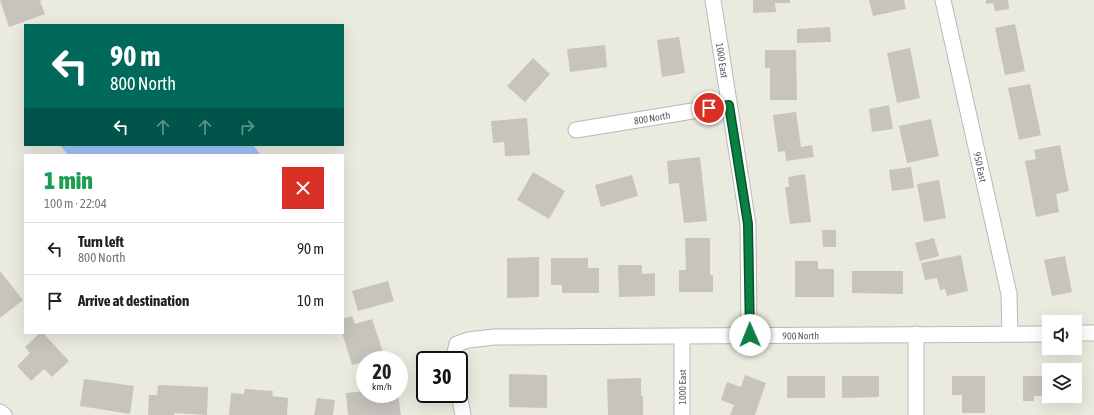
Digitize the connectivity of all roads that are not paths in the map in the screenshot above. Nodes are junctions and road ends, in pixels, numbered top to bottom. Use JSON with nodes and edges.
{"nodes":[{"id":1,"x":713,"y":0,"type":"edge"},
{"id":2,"x":943,"y":0,"type":"edge"},
{"id":3,"x":729,"y":105,"type":"junction"},
{"id":4,"x":576,"y":130,"type":"dead end"},
{"id":5,"x":1082,"y":333,"type":"edge"},
{"id":6,"x":1094,"y":333,"type":"edge"},
{"id":7,"x":916,"y":334,"type":"junction"},
{"id":8,"x":1010,"y":334,"type":"junction"},
{"id":9,"x":1042,"y":334,"type":"edge"},
{"id":10,"x":750,"y":335,"type":"junction"},
{"id":11,"x":682,"y":336,"type":"junction"},
{"id":12,"x":455,"y":351,"type":"edge"},
{"id":13,"x":460,"y":403,"type":"edge"},
{"id":14,"x":0,"y":412,"type":"edge"},
{"id":15,"x":4,"y":415,"type":"edge"},
{"id":16,"x":463,"y":415,"type":"edge"},
{"id":17,"x":682,"y":415,"type":"edge"},
{"id":18,"x":916,"y":415,"type":"edge"}],
"edges":[{"from":1,"to":3,"type":"street","name":"1000 East"},
{"from":2,"to":8,"type":"street","name":"950 East"},
{"from":3,"to":4,"type":"street","name":"800 North"},
{"from":3,"to":10,"type":"street","name":"1000 East"},
{"from":5,"to":6,"type":"street"},
{"from":7,"to":8,"type":"street","name":"900 North"},
{"from":7,"to":10,"type":"street","name":"900 North"},
{"from":7,"to":18,"type":"street"},
{"from":8,"to":9,"type":"street","name":"900 North"},
{"from":10,"to":11,"type":"street","name":"900 North"},
{"from":11,"to":12,"type":"street","name":"900 North"},
{"from":11,"to":17,"type":"street","name":"1000 East"},
{"from":13,"to":16,"type":"street"},
{"from":14,"to":15,"type":"street"}]}
